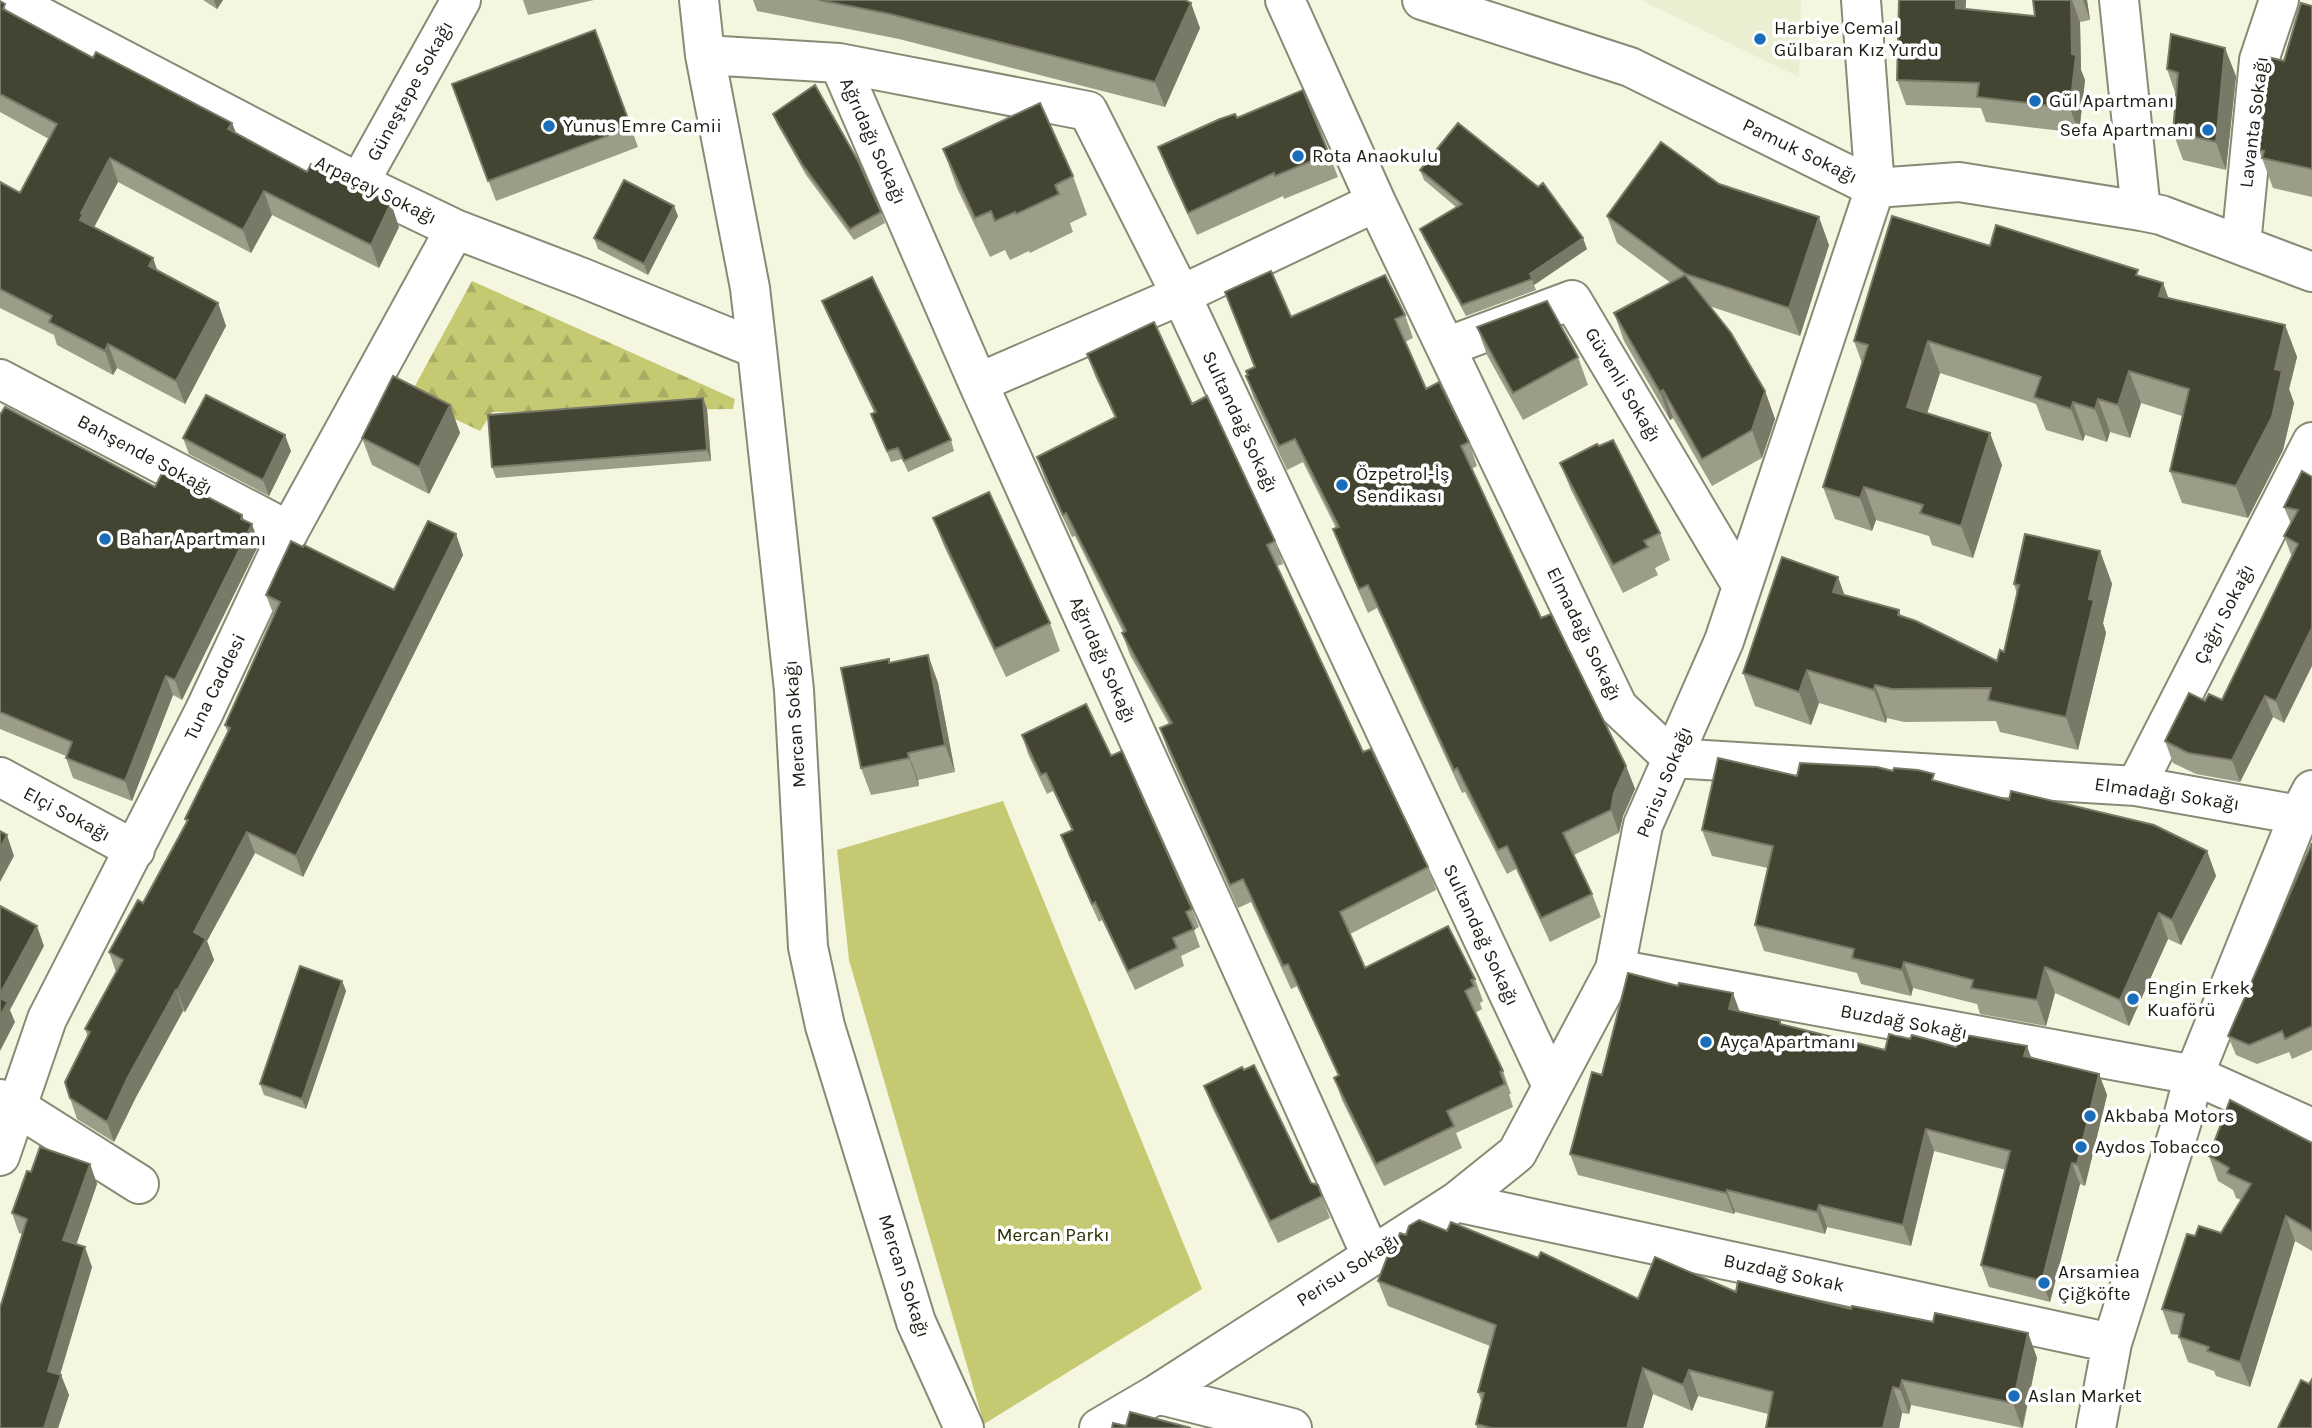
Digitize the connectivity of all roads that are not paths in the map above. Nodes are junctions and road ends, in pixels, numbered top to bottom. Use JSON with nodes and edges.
{"nodes":[{"id":1,"x":9,"y":0,"type":"edge"},
{"id":2,"x":461,"y":0,"type":"edge"},
{"id":3,"x":698,"y":0,"type":"edge"},
{"id":4,"x":1285,"y":0,"type":"edge"},
{"id":5,"x":1422,"y":0,"type":"edge"},
{"id":6,"x":1861,"y":0,"type":"edge"},
{"id":7,"x":2119,"y":0,"type":"edge"},
{"id":8,"x":2279,"y":0,"type":"edge"},
{"id":9,"x":705,"y":55,"type":"junction"},
{"id":10,"x":839,"y":63,"type":"junction"},
{"id":11,"x":359,"y":183,"type":"junction"},
{"id":12,"x":1875,"y":188,"type":"junction"},
{"id":13,"x":1376,"y":202,"type":"junction"},
{"id":14,"x":2141,"y":211,"type":"junction"},
{"id":15,"x":455,"y":229,"type":"junction"},
{"id":16,"x":2241,"y":245,"type":"junction"},
{"id":17,"x":2312,"y":272,"type":"edge"},
{"id":18,"x":1181,"y":295,"type":"junction"},
{"id":19,"x":1446,"y":347,"type":"junction"},
{"id":20,"x":757,"y":348,"type":"junction"},
{"id":21,"x":0,"y":379,"type":"edge"},
{"id":22,"x":978,"y":383,"type":"junction"},
{"id":23,"x":2312,"y":442,"type":"edge"},
{"id":24,"x":289,"y":531,"type":"junction"},
{"id":25,"x":1742,"y":586,"type":"junction"},
{"id":26,"x":1672,"y":758,"type":"junction"},
{"id":27,"x":0,"y":777,"type":"edge"},
{"id":28,"x":2136,"y":786,"type":"junction"},
{"id":29,"x":2305,"y":802,"type":"edge"},
{"id":30,"x":135,"y":850,"type":"junction"},
{"id":31,"x":1615,"y":969,"type":"junction"},
{"id":32,"x":2194,"y":1075,"type":"junction"},
{"id":33,"x":1552,"y":1086,"type":"junction"},
{"id":34,"x":8,"y":1103,"type":"edge"},
{"id":35,"x":2312,"y":1128,"type":"edge"},
{"id":36,"x":0,"y":1156,"type":"edge"},
{"id":37,"x":139,"y":1184,"type":"dead end"},
{"id":38,"x":1457,"y":1202,"type":"junction"},
{"id":39,"x":1371,"y":1255,"type":"junction"},
{"id":40,"x":2112,"y":1343,"type":"junction"},
{"id":41,"x":1157,"y":1394,"type":"junction"},
{"id":42,"x":964,"y":1428,"type":"edge"},
{"id":43,"x":1100,"y":1428,"type":"edge"},
{"id":44,"x":1292,"y":1428,"type":"edge"},
{"id":45,"x":2096,"y":1428,"type":"edge"}],
"edges":[{"from":1,"to":11,"type":"street","name":"Arpaçay Sokağı"},
{"from":2,"to":11,"type":"street","name":"Güneştepe Sokağı"},
{"from":3,"to":9,"type":"street","name":"Mercan Sokağı"},
{"from":4,"to":13,"type":"street","name":"Elmadağı Sokağı"},
{"from":5,"to":12,"type":"street","name":"Pamuk Sokağı"},
{"from":6,"to":12,"type":"street","name":"Perisu Sokağı"},
{"from":7,"to":14,"type":"street"},
{"from":8,"to":16,"type":"street","name":"Lavanta Sokağı"},
{"from":9,"to":10,"type":"street","name":"Sultandağ Sokağı"},
{"from":9,"to":20,"type":"street","name":"Mercan Sokağı"},
{"from":10,"to":18,"type":"street","name":"Sultandağ Sokağı"},
{"from":10,"to":22,"type":"street","name":"Ağrıdağı Sokağı"},
{"from":11,"to":15,"type":"street","name":"Arpaçay Sokağı"},
{"from":12,"to":14,"type":"street","name":"Pamuk Sokağı"},
{"from":12,"to":25,"type":"street","name":"Perisu Sokağı"},
{"from":13,"to":18,"type":"street"},
{"from":13,"to":19,"type":"street","name":"Elmadağı Sokağı"},
{"from":14,"to":16,"type":"street","name":"Pamuk Sokağı"},
{"from":15,"to":20,"type":"street","name":"Arpaçay Sokağı"},
{"from":15,"to":24,"type":"street","name":"Tuna Caddesi"},
{"from":16,"to":17,"type":"street","name":"Pamuk Sokağı"},
{"from":18,"to":22,"type":"street"},
{"from":18,"to":33,"type":"street","name":"Sultandağ Sokağı"},
{"from":19,"to":25,"type":"street","name":"Güvenli Sokağı"},
{"from":19,"to":26,"type":"street","name":"Elmadağı Sokağı"},
{"from":20,"to":42,"type":"street","name":"Mercan Sokağı"},
{"from":21,"to":24,"type":"street","name":"Bahşende Sokağı"},
{"from":22,"to":39,"type":"street","name":"Ağrıdağı Sokağı"},
{"from":23,"to":28,"type":"street","name":"Çağrı Sokağı"},
{"from":24,"to":30,"type":"street","name":"Tuna Caddesi"},
{"from":25,"to":26,"type":"street","name":"Perisu Sokağı"},
{"from":26,"to":28,"type":"street","name":"Elmadağı Sokağı"},
{"from":26,"to":31,"type":"street","name":"Perisu Sokağı"},
{"from":27,"to":30,"type":"street","name":"Elçi Sokağı"},
{"from":28,"to":29,"type":"street","name":"Elmadağı Sokağı"},
{"from":29,"to":32,"type":"street"},
{"from":30,"to":34,"type":"street","name":"Tuna Caddesi"},
{"from":31,"to":32,"type":"street","name":"Buzdağ Sokağı"},
{"from":31,"to":33,"type":"street","name":"Perisu Sokağı"},
{"from":32,"to":35,"type":"street","name":"Buzdağ Sokağı"},
{"from":32,"to":40,"type":"street"},
{"from":33,"to":38,"type":"street","name":"Perisu Sokağı"},
{"from":34,"to":36,"type":"street","name":"Tuna Caddesi"},
{"from":34,"to":37,"type":"street"},
{"from":38,"to":39,"type":"street","name":"Perisu Sokağı"},
{"from":38,"to":40,"type":"street","name":"Buzdağ Sokak"},
{"from":39,"to":41,"type":"street","name":"Perisu Sokağı"},
{"from":40,"to":45,"type":"street"},
{"from":41,"to":43,"type":"street","name":"Perisu Sokağı"},
{"from":41,"to":44,"type":"street"}]}
